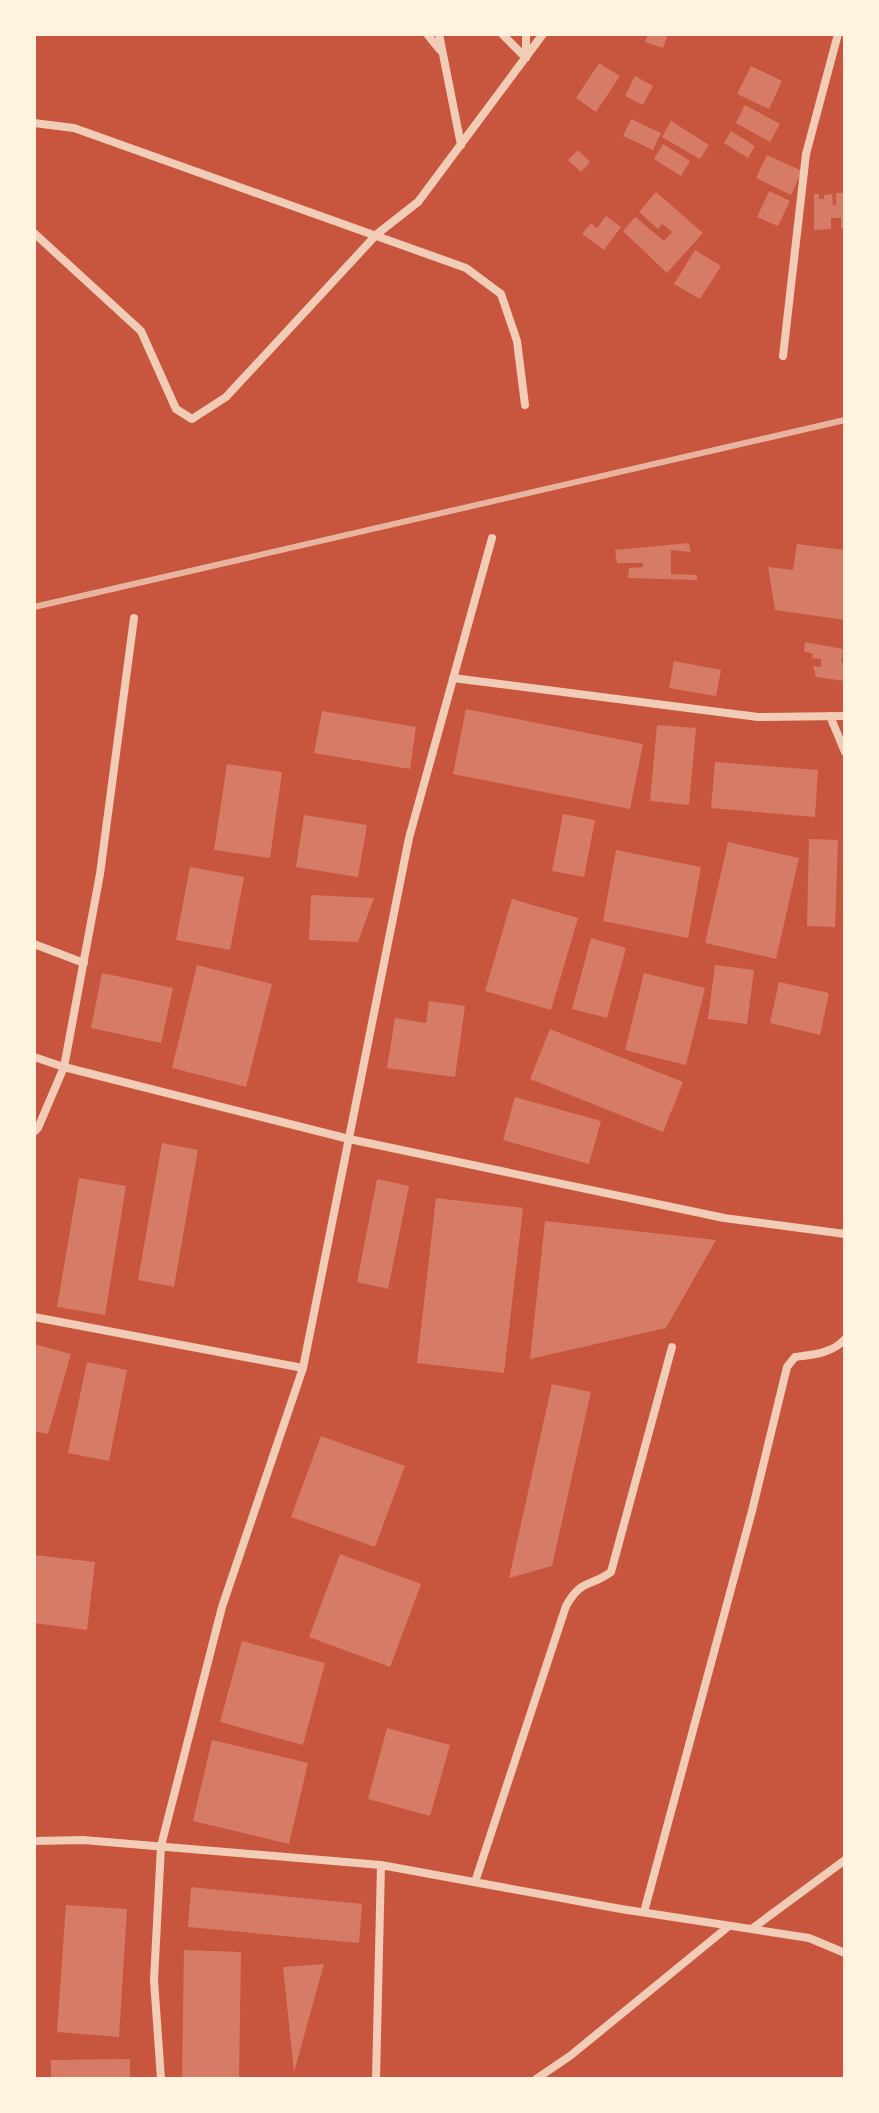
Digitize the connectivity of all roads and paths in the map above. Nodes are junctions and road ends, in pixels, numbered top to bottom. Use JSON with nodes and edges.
{"nodes":[{"id":1,"x":427,"y":34,"type":"edge"},
{"id":2,"x":439,"y":34,"type":"edge"},
{"id":3,"x":502,"y":34,"type":"edge"},
{"id":4,"x":526,"y":34,"type":"edge"},
{"id":5,"x":543,"y":34,"type":"edge"},
{"id":6,"x":838,"y":34,"type":"edge"},
{"id":7,"x":443,"y":54,"type":"junction"},
{"id":8,"x":526,"y":58,"type":"junction"},
{"id":9,"x":34,"y":123,"type":"edge"},
{"id":10,"x":461,"y":145,"type":"junction"},
{"id":11,"x":34,"y":233,"type":"edge"},
{"id":12,"x":377,"y":234,"type":"junction"},
{"id":13,"x":783,"y":356,"type":"dead end"},
{"id":14,"x":525,"y":405,"type":"dead end"},
{"id":15,"x":492,"y":538,"type":"dead end"},
{"id":16,"x":134,"y":618,"type":"dead end"},
{"id":17,"x":453,"y":678,"type":"junction"},
{"id":18,"x":830,"y":716,"type":"junction"},
{"id":19,"x":845,"y":716,"type":"edge"},
{"id":20,"x":845,"y":752,"type":"edge"},
{"id":21,"x":34,"y":944,"type":"edge"},
{"id":22,"x":84,"y":963,"type":"junction"},
{"id":23,"x":34,"y":1057,"type":"edge"},
{"id":24,"x":64,"y":1067,"type":"junction"},
{"id":25,"x":34,"y":1132,"type":"edge"},
{"id":26,"x":349,"y":1139,"type":"junction"},
{"id":27,"x":845,"y":1234,"type":"edge"},
{"id":28,"x":34,"y":1317,"type":"edge"},
{"id":29,"x":845,"y":1339,"type":"edge"},
{"id":30,"x":672,"y":1347,"type":"dead end"},
{"id":31,"x":303,"y":1368,"type":"junction"},
{"id":32,"x":34,"y":1841,"type":"edge"},
{"id":33,"x":161,"y":1846,"type":"junction"},
{"id":34,"x":845,"y":1860,"type":"edge"},
{"id":35,"x":381,"y":1865,"type":"junction"},
{"id":36,"x":475,"y":1882,"type":"junction"},
{"id":37,"x":644,"y":1912,"type":"junction"},
{"id":38,"x":729,"y":1926,"type":"junction"},
{"id":39,"x":753,"y":1928,"type":"junction"},
{"id":40,"x":845,"y":1953,"type":"edge"},
{"id":41,"x":161,"y":2079,"type":"edge"},
{"id":42,"x":376,"y":2079,"type":"edge"},
{"id":43,"x":536,"y":2079,"type":"edge"}],
"edges":[{"from":1,"to":7,"type":"street"},
{"from":2,"to":7,"type":"street"},
{"from":3,"to":8,"type":"street"},
{"from":4,"to":8,"type":"street"},
{"from":5,"to":8,"type":"street"},
{"from":6,"to":13,"type":"street"},
{"from":7,"to":10,"type":"street"},
{"from":8,"to":10,"type":"street"},
{"from":9,"to":12,"type":"street"},
{"from":10,"to":12,"type":"street"},
{"from":11,"to":12,"type":"street"},
{"from":12,"to":14,"type":"street"},
{"from":15,"to":17,"type":"street"},
{"from":16,"to":22,"type":"street"},
{"from":17,"to":18,"type":"street"},
{"from":17,"to":26,"type":"street"},
{"from":18,"to":19,"type":"street"},
{"from":18,"to":20,"type":"street"},
{"from":21,"to":22,"type":"street"},
{"from":22,"to":24,"type":"street"},
{"from":23,"to":24,"type":"street"},
{"from":24,"to":25,"type":"street"},
{"from":24,"to":26,"type":"street"},
{"from":26,"to":27,"type":"street"},
{"from":26,"to":31,"type":"street"},
{"from":28,"to":31,"type":"street"},
{"from":29,"to":37,"type":"street"},
{"from":30,"to":36,"type":"street"},
{"from":31,"to":33,"type":"street"},
{"from":32,"to":33,"type":"street"},
{"from":33,"to":35,"type":"street"},
{"from":33,"to":41,"type":"street"},
{"from":34,"to":39,"type":"street"},
{"from":35,"to":36,"type":"street"},
{"from":35,"to":42,"type":"street"},
{"from":36,"to":37,"type":"street"},
{"from":37,"to":38,"type":"street"},
{"from":38,"to":39,"type":"street"},
{"from":38,"to":43,"type":"street"},
{"from":39,"to":40,"type":"street"}]}
